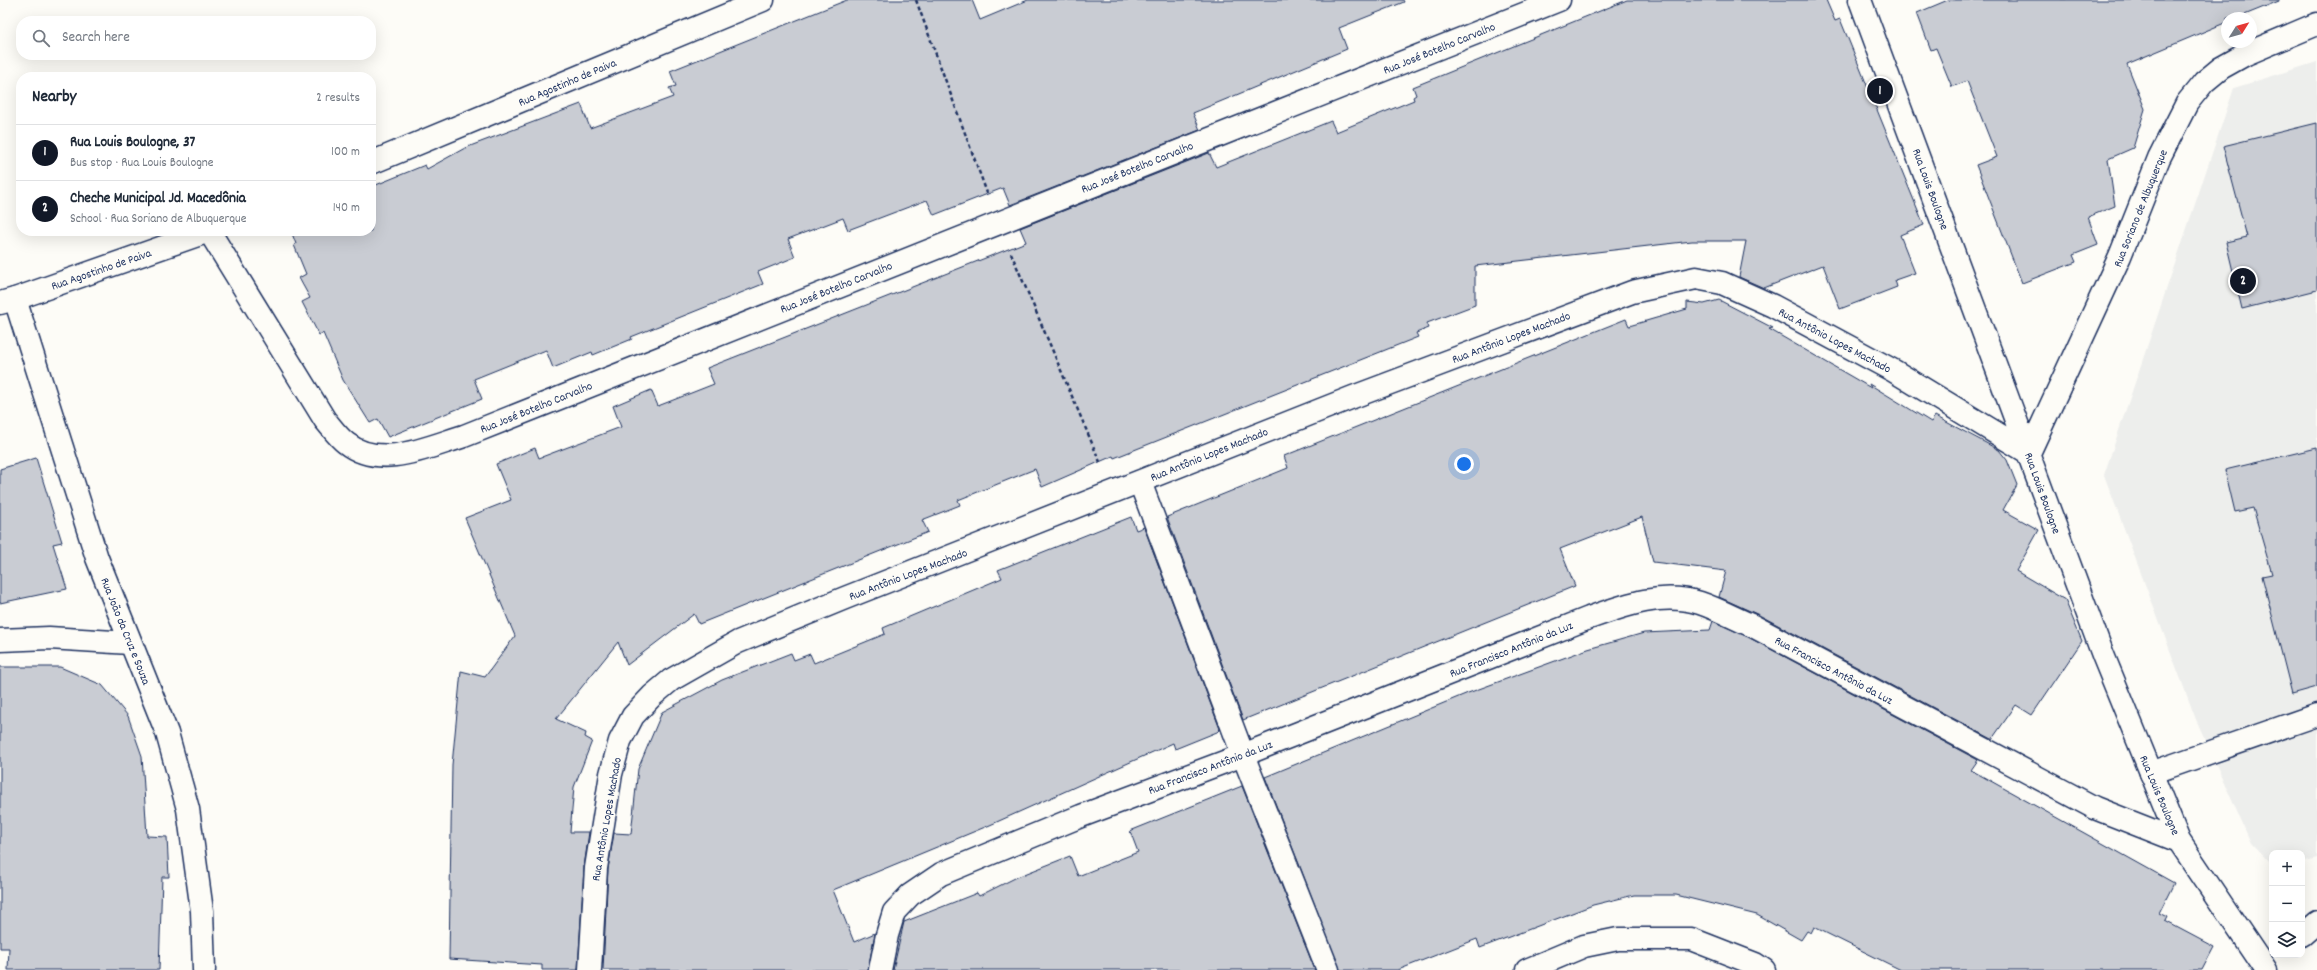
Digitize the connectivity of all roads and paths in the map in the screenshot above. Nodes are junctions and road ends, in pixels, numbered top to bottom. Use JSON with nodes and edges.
{"nodes":[{"id":1,"x":763,"y":0,"type":"edge"},
{"id":2,"x":1559,"y":0,"type":"edge"},
{"id":3,"x":1860,"y":0,"type":"edge"},
{"id":4,"x":2317,"y":24,"type":"edge"},
{"id":5,"x":376,"y":162,"type":"edge"},
{"id":6,"x":195,"y":236,"type":"edge"},
{"id":7,"x":212,"y":236,"type":"edge"},
{"id":8,"x":8,"y":301,"type":"edge"},
{"id":9,"x":2029,"y":454,"type":"junction"},
{"id":10,"x":1140,"y":482,"type":"junction"},
{"id":11,"x":0,"y":640,"type":"edge"},
{"id":12,"x":130,"y":642,"type":"junction"},
{"id":13,"x":2317,"y":715,"type":"edge"},
{"id":14,"x":1244,"y":755,"type":"junction"},
{"id":15,"x":2151,"y":773,"type":"junction"},
{"id":16,"x":2179,"y":841,"type":"junction"},
{"id":17,"x":2317,"y":922,"type":"edge"},
{"id":18,"x":2305,"y":932,"type":"edge"},
{"id":19,"x":2270,"y":964,"type":"edge"},
{"id":20,"x":204,"y":970,"type":"edge"},
{"id":21,"x":590,"y":970,"type":"edge"},
{"id":22,"x":880,"y":970,"type":"edge"},
{"id":23,"x":1328,"y":970,"type":"edge"},
{"id":24,"x":1526,"y":970,"type":"edge"},
{"id":25,"x":1764,"y":970,"type":"edge"}],
"edges":[{"from":1,"to":5,"type":"street","name":"Rua Agostinho de Paiva"},
{"from":2,"to":7,"type":"street","name":"Rua José Botelho Carvalho"},
{"from":3,"to":9,"type":"street","name":"Rua Louis Boulogne"},
{"from":4,"to":9,"type":"street","name":"Rua Soriano de Albuquerque"},
{"from":6,"to":8,"type":"street","name":"Rua Agostinho de Paiva"},
{"from":8,"to":12,"type":"street","name":"Rua João da Cruz e Souza"},
{"from":9,"to":10,"type":"street","name":"Rua Antônio Lopes Machado"},
{"from":9,"to":15,"type":"street","name":"Rua Louis Boulogne"},
{"from":10,"to":14,"type":"street"},
{"from":10,"to":21,"type":"street","name":"Rua Antônio Lopes Machado"},
{"from":11,"to":12,"type":"street"},
{"from":12,"to":20,"type":"street","name":"Rua João da Cruz e Souza"},
{"from":13,"to":15,"type":"street"},
{"from":14,"to":16,"type":"street","name":"Rua Francisco Antônio da Luz"},
{"from":14,"to":22,"type":"street","name":"Rua Francisco Antônio da Luz"},
{"from":14,"to":23,"type":"street"},
{"from":15,"to":16,"type":"street","name":"Rua Louis Boulogne"},
{"from":16,"to":19,"type":"street","name":"Rua Louis Boulogne"},
{"from":17,"to":18,"type":"street"},
{"from":24,"to":25,"type":"street"}]}
